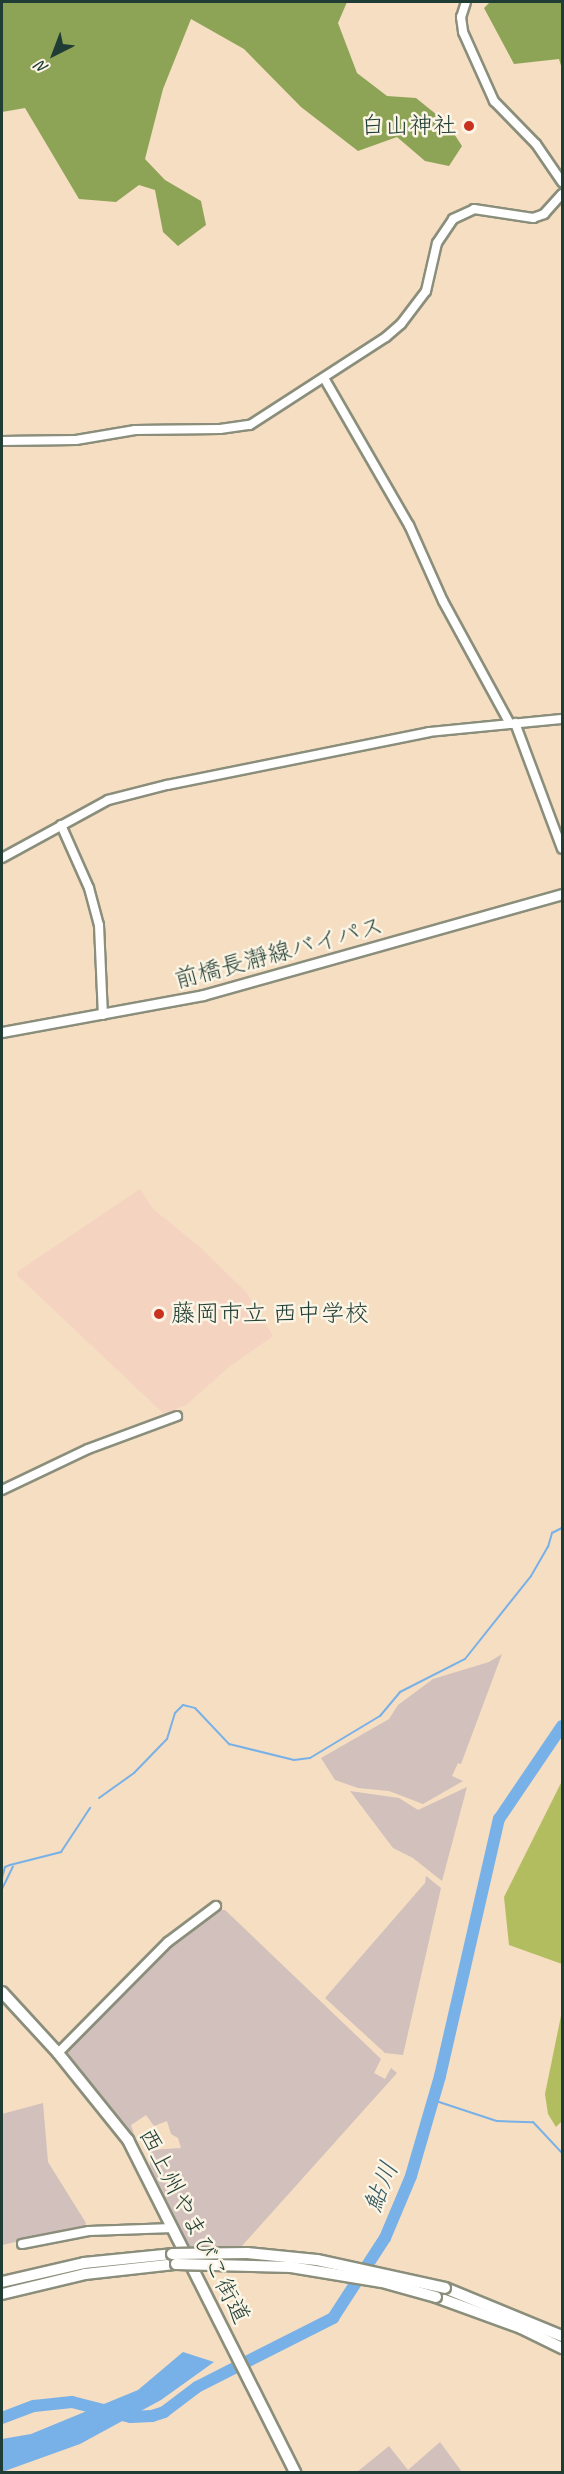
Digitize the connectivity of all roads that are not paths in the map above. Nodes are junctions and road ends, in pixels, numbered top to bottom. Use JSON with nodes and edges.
{"nodes":[{"id":1,"x":466,"y":2,"type":"edge"},
{"id":2,"x":562,"y":183,"type":"edge"},
{"id":3,"x":562,"y":194,"type":"edge"},
{"id":4,"x":324,"y":378,"type":"junction"},
{"id":5,"x":2,"y":441,"type":"edge"},
{"id":6,"x":562,"y":719,"type":"edge"},
{"id":7,"x":512,"y":724,"type":"junction"},
{"id":8,"x":61,"y":825,"type":"junction"},
{"id":9,"x":562,"y":849,"type":"edge"},
{"id":10,"x":2,"y":858,"type":"edge"},
{"id":11,"x":562,"y":894,"type":"edge"},
{"id":12,"x":103,"y":1015,"type":"junction"},
{"id":13,"x":2,"y":1032,"type":"edge"},
{"id":14,"x":177,"y":1416,"type":"dead end"},
{"id":15,"x":2,"y":1490,"type":"edge"},
{"id":16,"x":216,"y":1906,"type":"dead end"},
{"id":17,"x":2,"y":1992,"type":"edge"},
{"id":18,"x":58,"y":2053,"type":"junction"},
{"id":19,"x":173,"y":2228,"type":"junction"},
{"id":20,"x":22,"y":2244,"type":"dead end"},
{"id":21,"x":174,"y":2259,"type":"junction"},
{"id":22,"x":2,"y":2282,"type":"edge"},
{"id":23,"x":2,"y":2294,"type":"edge"},
{"id":24,"x":562,"y":2336,"type":"edge"},
{"id":25,"x":562,"y":2348,"type":"edge"},
{"id":26,"x":295,"y":2472,"type":"edge"}],
"edges":[{"from":1,"to":2,"type":"street"},
{"from":3,"to":4,"type":"street"},
{"from":4,"to":5,"type":"street"},
{"from":4,"to":7,"type":"street"},
{"from":6,"to":7,"type":"street"},
{"from":7,"to":8,"type":"street"},
{"from":7,"to":9,"type":"street"},
{"from":8,"to":10,"type":"street"},
{"from":8,"to":12,"type":"street"},
{"from":11,"to":12,"type":"main road","name":"前橋長瀞線バイパス"},
{"from":12,"to":13,"type":"main road","name":"前橋長瀞線バイパス"},
{"from":14,"to":15,"type":"street"},
{"from":16,"to":18,"type":"street"},
{"from":17,"to":18,"type":"highway","name":"西上州やまびこ街道"},
{"from":18,"to":19,"type":"highway","name":"西上州やまびこ街道"},
{"from":19,"to":20,"type":"street"},
{"from":19,"to":26,"type":"highway","name":"西上州やまびこ街道"},
{"from":21,"to":22,"type":"highway"},
{"from":21,"to":23,"type":"highway"},
{"from":21,"to":24,"type":"highway","bridge":true},
{"from":21,"to":25,"type":"highway","bridge":true}]}
